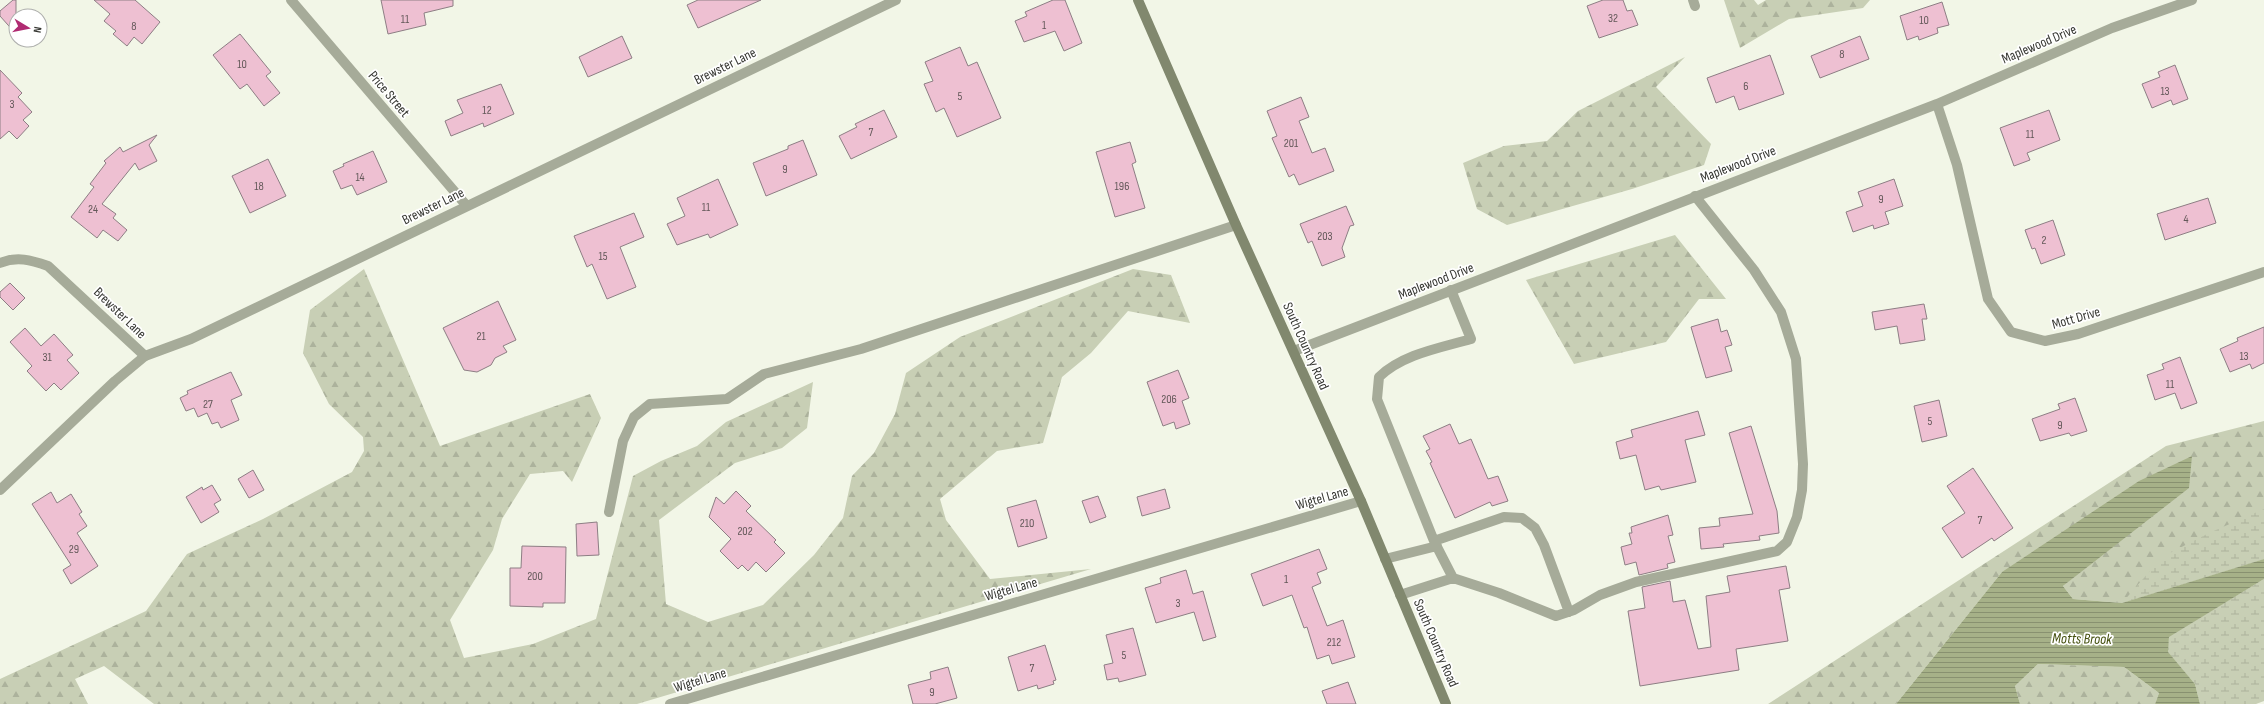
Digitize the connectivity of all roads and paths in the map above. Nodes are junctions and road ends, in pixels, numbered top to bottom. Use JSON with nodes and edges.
{"nodes":[{"id":1,"x":291,"y":0,"type":"edge"},
{"id":2,"x":896,"y":0,"type":"edge"},
{"id":3,"x":1138,"y":0,"type":"edge"},
{"id":4,"x":2192,"y":0,"type":"edge"},
{"id":5,"x":1936,"y":104,"type":"junction"},
{"id":6,"x":1695,"y":196,"type":"junction"},
{"id":7,"x":466,"y":205,"type":"junction"},
{"id":8,"x":1236,"y":226,"type":"junction"},
{"id":9,"x":0,"y":263,"type":"edge"},
{"id":10,"x":2264,"y":272,"type":"edge"},
{"id":11,"x":1451,"y":290,"type":"junction"},
{"id":12,"x":1294,"y":351,"type":"junction"},
{"id":13,"x":145,"y":356,"type":"junction"},
{"id":14,"x":0,"y":490,"type":"edge"},
{"id":15,"x":1360,"y":501,"type":"junction"},
{"id":16,"x":609,"y":512,"type":"dead end"},
{"id":17,"x":1435,"y":544,"type":"junction"},
{"id":18,"x":1385,"y":559,"type":"junction"},
{"id":19,"x":1453,"y":578,"type":"junction"},
{"id":20,"x":1400,"y":595,"type":"junction"},
{"id":21,"x":1569,"y":612,"type":"junction"},
{"id":22,"x":670,"y":704,"type":"edge"},
{"id":23,"x":1446,"y":704,"type":"edge"}],
"edges":[{"from":1,"to":7,"type":"street","name":"Price Street"},
{"from":2,"to":7,"type":"street","name":"Brewster Lane"},
{"from":3,"to":8,"type":"main road","name":"South Country Road"},
{"from":4,"to":5,"type":"street","name":"Maplewood Drive"},
{"from":5,"to":6,"type":"street","name":"Maplewood Drive"},
{"from":5,"to":10,"type":"street","name":"Mott Drive"},
{"from":6,"to":11,"type":"street","name":"Maplewood Drive"},
{"from":6,"to":21,"type":"street"},
{"from":7,"to":13,"type":"street","name":"Brewster Lane"},
{"from":8,"to":12,"type":"main road","name":"South Country Road"},
{"from":8,"to":16,"type":"street"},
{"from":9,"to":13,"type":"street","name":"Brewster Lane"},
{"from":11,"to":12,"type":"street","name":"Maplewood Drive"},
{"from":11,"to":17,"type":"street"},
{"from":12,"to":15,"type":"main road","name":"South Country Road"},
{"from":13,"to":14,"type":"street"},
{"from":15,"to":18,"type":"main road","name":"South Country Road"},
{"from":15,"to":22,"type":"street","name":"Wigtel Lane"},
{"from":17,"to":18,"type":"street"},
{"from":17,"to":19,"type":"street"},
{"from":17,"to":21,"type":"street"},
{"from":18,"to":20,"type":"main road","name":"South Country Road"},
{"from":19,"to":20,"type":"street"},
{"from":19,"to":21,"type":"street"},
{"from":20,"to":23,"type":"main road","name":"South Country Road"}]}
